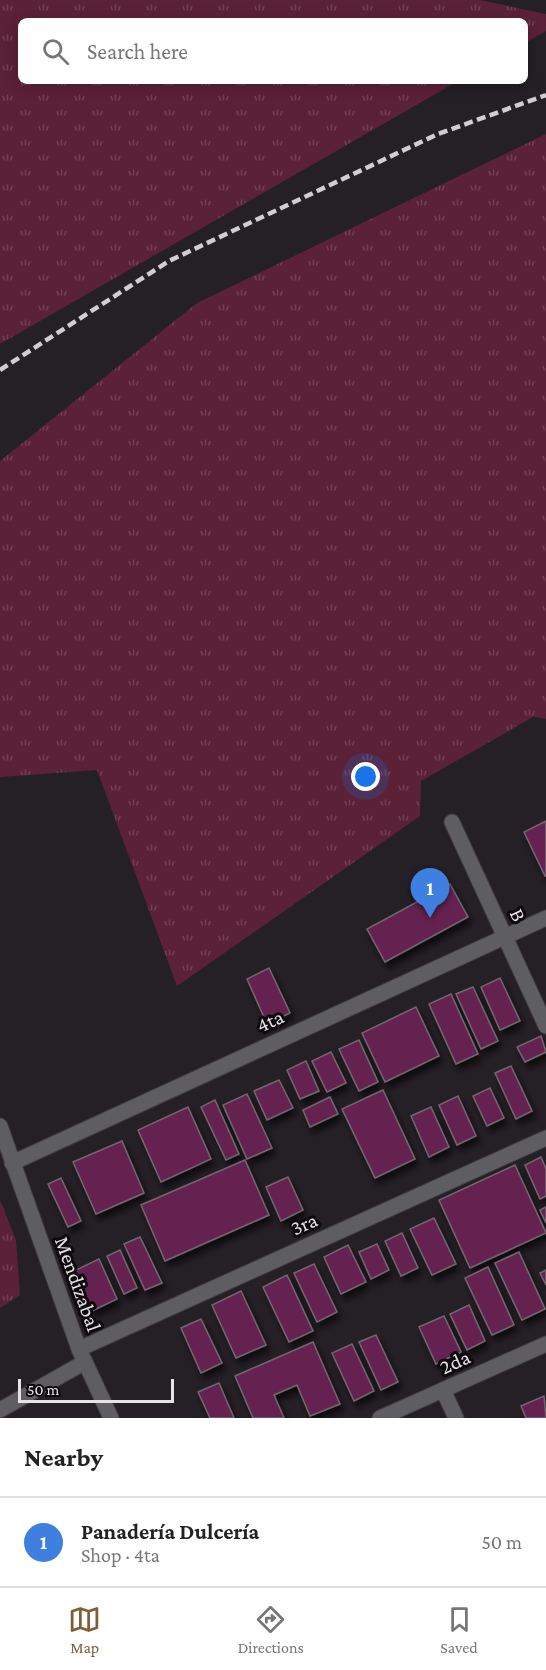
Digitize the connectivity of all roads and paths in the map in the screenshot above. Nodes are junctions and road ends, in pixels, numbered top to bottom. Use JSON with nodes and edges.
{"nodes":[{"id":1,"x":452,"y":822,"type":"dead end"},
{"id":2,"x":546,"y":918,"type":"edge"},
{"id":3,"x":505,"y":937,"type":"junction"},
{"id":4,"x":546,"y":1026,"type":"edge"},
{"id":5,"x":0,"y":1126,"type":"edge"},
{"id":6,"x":546,"y":1138,"type":"edge"},
{"id":7,"x":12,"y":1163,"type":"junction"},
{"id":8,"x":546,"y":1344,"type":"edge"},
{"id":9,"x":82,"y":1355,"type":"junction"},
{"id":10,"x":443,"y":1390,"type":"junction"},
{"id":11,"x":0,"y":1410,"type":"edge"},
{"id":12,"x":111,"y":1418,"type":"edge"},
{"id":13,"x":380,"y":1418,"type":"edge"},
{"id":14,"x":456,"y":1418,"type":"edge"}],
"edges":[{"from":1,"to":3,"type":"street","name":"B"},
{"from":2,"to":3,"type":"street","name":"4ta"},
{"from":3,"to":4,"type":"street","name":"B"},
{"from":3,"to":7,"type":"street","name":"4ta"},
{"from":5,"to":7,"type":"street","name":"Mendizabal"},
{"from":6,"to":9,"type":"street","name":"3ra"},
{"from":7,"to":9,"type":"street","name":"Mendizabal"},
{"from":8,"to":10,"type":"street","name":"2da"},
{"from":9,"to":11,"type":"street","name":"3ra"},
{"from":9,"to":12,"type":"street","name":"Mendizabal"},
{"from":10,"to":13,"type":"street","name":"2da"},
{"from":10,"to":14,"type":"street"}]}
